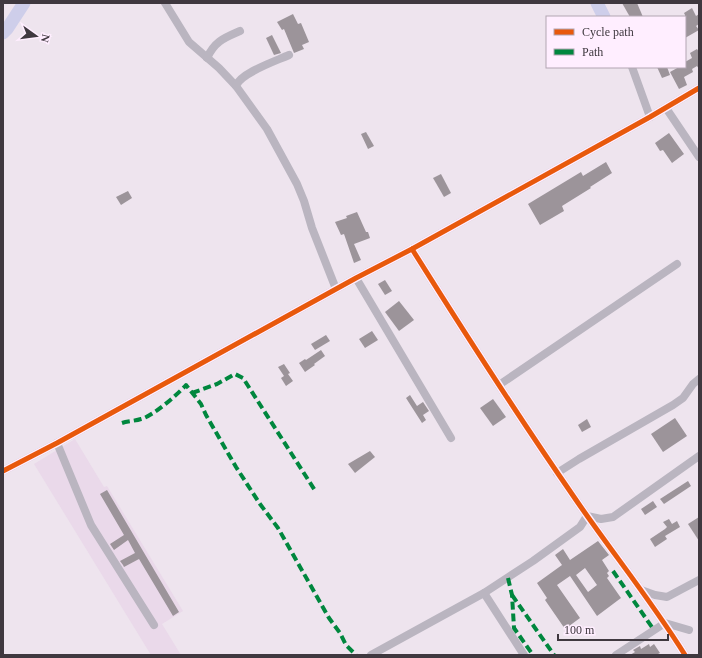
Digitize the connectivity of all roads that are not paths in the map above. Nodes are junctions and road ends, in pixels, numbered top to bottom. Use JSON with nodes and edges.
{"nodes":[{"id":1,"x":165,"y":3,"type":"edge"},
{"id":2,"x":240,"y":31,"type":"dead end"},
{"id":3,"x":289,"y":55,"type":"dead end"},
{"id":4,"x":207,"y":58,"type":"junction"},
{"id":5,"x":632,"y":68,"type":"edge"},
{"id":6,"x":236,"y":86,"type":"junction"},
{"id":7,"x":699,"y":88,"type":"edge"},
{"id":8,"x":666,"y":108,"type":"junction"},
{"id":9,"x":650,"y":117,"type":"junction"},
{"id":10,"x":699,"y":157,"type":"edge"},
{"id":11,"x":412,"y":249,"type":"junction"},
{"id":12,"x":677,"y":264,"type":"dead end"},
{"id":13,"x":356,"y":278,"type":"junction"},
{"id":14,"x":336,"y":289,"type":"junction"},
{"id":15,"x":699,"y":379,"type":"edge"},
{"id":16,"x":499,"y":385,"type":"junction"},
{"id":17,"x":451,"y":438,"type":"dead end"},
{"id":18,"x":57,"y":443,"type":"junction"},
{"id":19,"x":699,"y":456,"type":"edge"},
{"id":20,"x":3,"y":471,"type":"edge"},
{"id":21,"x":557,"y":473,"type":"junction"},
{"id":22,"x":587,"y":516,"type":"junction"},
{"id":23,"x":699,"y":580,"type":"edge"},
{"id":24,"x":640,"y":590,"type":"junction"},
{"id":25,"x":484,"y":593,"type":"junction"},
{"id":26,"x":665,"y":623,"type":"junction"},
{"id":27,"x":154,"y":625,"type":"dead end"},
{"id":28,"x":689,"y":630,"type":"dead end"},
{"id":29,"x":371,"y":655,"type":"edge"},
{"id":30,"x":524,"y":655,"type":"edge"},
{"id":31,"x":616,"y":655,"type":"edge"},
{"id":32,"x":684,"y":655,"type":"edge"}],
"edges":[{"from":1,"to":4,"type":"street"},
{"from":2,"to":4,"type":"street"},
{"from":3,"to":6,"type":"street"},
{"from":4,"to":6,"type":"street"},
{"from":5,"to":9,"type":"street"},
{"from":6,"to":14,"type":"street"},
{"from":7,"to":8,"type":"street"},
{"from":8,"to":9,"type":"street"},
{"from":8,"to":10,"type":"street"},
{"from":9,"to":11,"type":"street"},
{"from":11,"to":13,"type":"street"},
{"from":11,"to":16,"type":"street"},
{"from":12,"to":16,"type":"street"},
{"from":13,"to":14,"type":"street"},
{"from":13,"to":17,"type":"street"},
{"from":14,"to":18,"type":"street"},
{"from":15,"to":21,"type":"street"},
{"from":16,"to":21,"type":"street"},
{"from":18,"to":20,"type":"street"},
{"from":18,"to":27,"type":"street"},
{"from":19,"to":22,"type":"street"},
{"from":21,"to":22,"type":"street"},
{"from":22,"to":24,"type":"street"},
{"from":22,"to":25,"type":"street"},
{"from":23,"to":24,"type":"street"},
{"from":24,"to":26,"type":"street"},
{"from":25,"to":29,"type":"street"},
{"from":25,"to":30,"type":"street"},
{"from":26,"to":28,"type":"street"},
{"from":26,"to":31,"type":"street"},
{"from":26,"to":32,"type":"street"}]}
